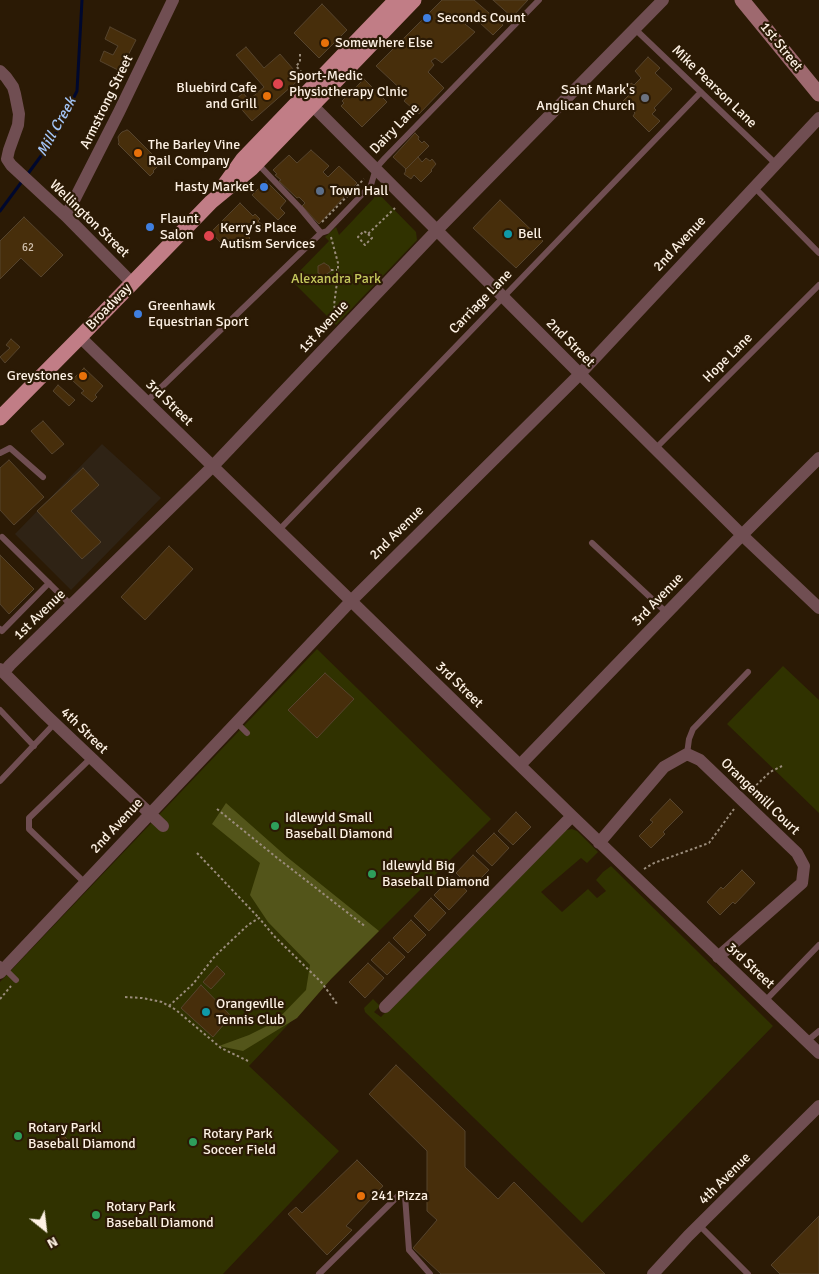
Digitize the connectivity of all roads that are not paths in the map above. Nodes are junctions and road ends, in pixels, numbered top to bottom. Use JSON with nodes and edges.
{"nodes":[{"id":1,"x":173,"y":0,"type":"edge"},
{"id":2,"x":396,"y":0,"type":"edge"},
{"id":3,"x":414,"y":0,"type":"edge"},
{"id":4,"x":539,"y":0,"type":"edge"},
{"id":5,"x":663,"y":0,"type":"edge"},
{"id":6,"x":742,"y":0,"type":"edge"},
{"id":7,"x":635,"y":29,"type":"junction"},
{"id":8,"x":0,"y":71,"type":"edge"},
{"id":9,"x":701,"y":92,"type":"junction"},
{"id":10,"x":819,"y":94,"type":"edge"},
{"id":11,"x":307,"y":100,"type":"junction"},
{"id":12,"x":819,"y":118,"type":"edge"},
{"id":13,"x":4,"y":162,"type":"edge"},
{"id":14,"x":257,"y":163,"type":"junction"},
{"id":15,"x":776,"y":164,"type":"junction"},
{"id":16,"x":371,"y":172,"type":"junction"},
{"id":17,"x":754,"y":187,"type":"junction"},
{"id":18,"x":217,"y":196,"type":"junction"},
{"id":19,"x":66,"y":216,"type":"junction"},
{"id":20,"x":437,"y":230,"type":"junction"},
{"id":21,"x":324,"y":232,"type":"junction"},
{"id":22,"x":819,"y":252,"type":"edge"},
{"id":23,"x":132,"y":283,"type":"junction"},
{"id":24,"x":819,"y":285,"type":"edge"},
{"id":25,"x":504,"y":297,"type":"junction"},
{"id":26,"x":80,"y":337,"type":"junction"},
{"id":27,"x":580,"y":374,"type":"junction"},
{"id":28,"x":146,"y":402,"type":"junction"},
{"id":29,"x":0,"y":418,"type":"edge"},
{"id":30,"x":655,"y":448,"type":"junction"},
{"id":31,"x":0,"y":454,"type":"edge"},
{"id":32,"x":819,"y":458,"type":"edge"},
{"id":33,"x":213,"y":466,"type":"junction"},
{"id":34,"x":43,"y":477,"type":"dead end"},
{"id":35,"x":279,"y":530,"type":"junction"},
{"id":36,"x":742,"y":535,"type":"junction"},
{"id":37,"x":2,"y":537,"type":"dead end"},
{"id":38,"x":592,"y":542,"type":"dead end"},
{"id":39,"x":49,"y":583,"type":"junction"},
{"id":40,"x":350,"y":600,"type":"junction"},
{"id":41,"x":71,"y":605,"type":"junction"},
{"id":42,"x":819,"y":608,"type":"edge"},
{"id":43,"x":667,"y":613,"type":"junction"},
{"id":44,"x":0,"y":629,"type":"edge"},
{"id":45,"x":1,"y":672,"type":"edge"},
{"id":46,"x":748,"y":672,"type":"dead end"},
{"id":47,"x":0,"y":710,"type":"edge"},
{"id":48,"x":236,"y":722,"type":"junction"},
{"id":49,"x":55,"y":723,"type":"junction"},
{"id":50,"x":247,"y":733,"type":"dead end"},
{"id":51,"x":34,"y":746,"type":"junction"},
{"id":52,"x":687,"y":754,"type":"junction"},
{"id":53,"x":91,"y":758,"type":"junction"},
{"id":54,"x":520,"y":765,"type":"junction"},
{"id":55,"x":0,"y":781,"type":"edge"},
{"id":56,"x":149,"y":814,"type":"junction"},
{"id":57,"x":572,"y":816,"type":"junction"},
{"id":58,"x":163,"y":826,"type":"dead end"},
{"id":59,"x":600,"y":843,"type":"junction"},
{"id":60,"x":85,"y":883,"type":"junction"},
{"id":61,"x":819,"y":945,"type":"edge"},
{"id":62,"x":718,"y":957,"type":"junction"},
{"id":63,"x":1,"y":968,"type":"edge"},
{"id":64,"x":16,"y":980,"type":"road end"},
{"id":65,"x":766,"y":1001,"type":"junction"},
{"id":66,"x":384,"y":1007,"type":"dead end"},
{"id":67,"x":819,"y":1031,"type":"edge"},
{"id":68,"x":807,"y":1041,"type":"junction"},
{"id":69,"x":819,"y":1053,"type":"edge"},
{"id":70,"x":819,"y":1106,"type":"edge"},
{"id":71,"x":699,"y":1225,"type":"junction"},
{"id":72,"x":319,"y":1274,"type":"edge"},
{"id":73,"x":430,"y":1274,"type":"edge"},
{"id":74,"x":653,"y":1274,"type":"edge"},
{"id":75,"x":748,"y":1274,"type":"edge"}],
"edges":[{"from":1,"to":19,"type":"street","name":"Armstrong Street"},
{"from":2,"to":11,"type":"main road","name":"Broadway"},
{"from":3,"to":11,"type":"main road","name":"Broadway"},
{"from":4,"to":16,"type":"lane","name":"Dairy Lane"},
{"from":5,"to":7,"type":"street","name":"1st Avenue"},
{"from":6,"to":10,"type":"main road","name":"1st Street"},
{"from":7,"to":9,"type":"lane","name":"Mike Pearson Lane"},
{"from":7,"to":20,"type":"street","name":"1st Avenue"},
{"from":8,"to":13,"type":"street","name":"Wellington Street"},
{"from":9,"to":15,"type":"lane","name":"Mike Pearson Lane"},
{"from":9,"to":25,"type":"lane","name":"Carriage Lane"},
{"from":11,"to":14,"type":"main road","name":"Broadway"},
{"from":11,"to":16,"type":"street","name":"2nd Street"},
{"from":11,"to":18,"type":"main road","name":"Broadway"},
{"from":12,"to":15,"type":"street","name":"2nd Avenue"},
{"from":13,"to":19,"type":"street","name":"Wellington Street"},
{"from":14,"to":18,"type":"main road","name":"Broadway"},
{"from":14,"to":21,"type":"lane"},
{"from":15,"to":17,"type":"street","name":"2nd Avenue"},
{"from":16,"to":20,"type":"street","name":"2nd Street"},
{"from":16,"to":21,"type":"lane","name":"Dairy Lane"},
{"from":17,"to":22,"type":"lane"},
{"from":17,"to":27,"type":"street","name":"2nd Avenue"},
{"from":18,"to":23,"type":"main road","name":"Broadway"},
{"from":19,"to":23,"type":"street","name":"Wellington Street"},
{"from":20,"to":25,"type":"street","name":"2nd Street"},
{"from":20,"to":33,"type":"street","name":"1st Avenue"},
{"from":21,"to":28,"type":"lane","name":"Dairy Lane"},
{"from":23,"to":26,"type":"main road","name":"Broadway"},
{"from":24,"to":30,"type":"lane","name":"Hope Lane"},
{"from":25,"to":27,"type":"street","name":"2nd Street"},
{"from":25,"to":35,"type":"lane","name":"Carriage Lane"},
{"from":26,"to":28,"type":"street","name":"3rd Street"},
{"from":26,"to":29,"type":"main road","name":"Broadway"},
{"from":27,"to":30,"type":"street","name":"2nd Street"},
{"from":27,"to":40,"type":"street","name":"2nd Avenue"},
{"from":28,"to":33,"type":"street","name":"3rd Street"},
{"from":30,"to":36,"type":"street","name":"2nd Street"},
{"from":31,"to":34,"type":"lane"},
{"from":32,"to":36,"type":"street","name":"3rd Avenue"},
{"from":33,"to":35,"type":"street","name":"3rd Street"},
{"from":33,"to":41,"type":"street","name":"1st Avenue"},
{"from":35,"to":40,"type":"street","name":"3rd Street"},
{"from":36,"to":42,"type":"street","name":"2nd Street"},
{"from":36,"to":43,"type":"street","name":"3rd Avenue"},
{"from":37,"to":39,"type":"lane"},
{"from":38,"to":43,"type":"lane"},
{"from":39,"to":41,"type":"lane"},
{"from":39,"to":44,"type":"lane"},
{"from":40,"to":48,"type":"street","name":"2nd Avenue"},
{"from":40,"to":54,"type":"street","name":"3rd Street"},
{"from":41,"to":45,"type":"street","name":"1st Avenue"},
{"from":43,"to":54,"type":"street","name":"3rd Avenue"},
{"from":45,"to":49,"type":"street","name":"4th Street"},
{"from":46,"to":52,"type":"lane"},
{"from":47,"to":51,"type":"lane"},
{"from":48,"to":50,"type":"lane"},
{"from":48,"to":56,"type":"street","name":"2nd Avenue"},
{"from":49,"to":51,"type":"lane"},
{"from":49,"to":53,"type":"street","name":"4th Street"},
{"from":51,"to":55,"type":"lane"},
{"from":52,"to":59,"type":"street"},
{"from":52,"to":62,"type":"street","name":"Orangemill Court"},
{"from":53,"to":56,"type":"street","name":"4th Street"},
{"from":53,"to":60,"type":"lane"},
{"from":54,"to":57,"type":"street","name":"3rd Street"},
{"from":56,"to":58,"type":"street","name":"4th Street"},
{"from":56,"to":60,"type":"street","name":"2nd Avenue"},
{"from":57,"to":59,"type":"street","name":"3rd Street"},
{"from":57,"to":66,"type":"street"},
{"from":59,"to":62,"type":"street","name":"3rd Street"},
{"from":60,"to":63,"type":"street","name":"2nd Avenue"},
{"from":61,"to":65,"type":"lane"},
{"from":62,"to":65,"type":"street","name":"3rd Street"},
{"from":63,"to":64,"type":"lane"},
{"from":65,"to":68,"type":"street","name":"3rd Street"},
{"from":67,"to":68,"type":"lane"},
{"from":68,"to":69,"type":"street","name":"3rd Street"},
{"from":70,"to":71,"type":"street","name":"4th Avenue"},
{"from":71,"to":74,"type":"street","name":"4th Avenue"},
{"from":71,"to":75,"type":"lane"},
{"from":72,"to":73,"type":"lane"}]}
